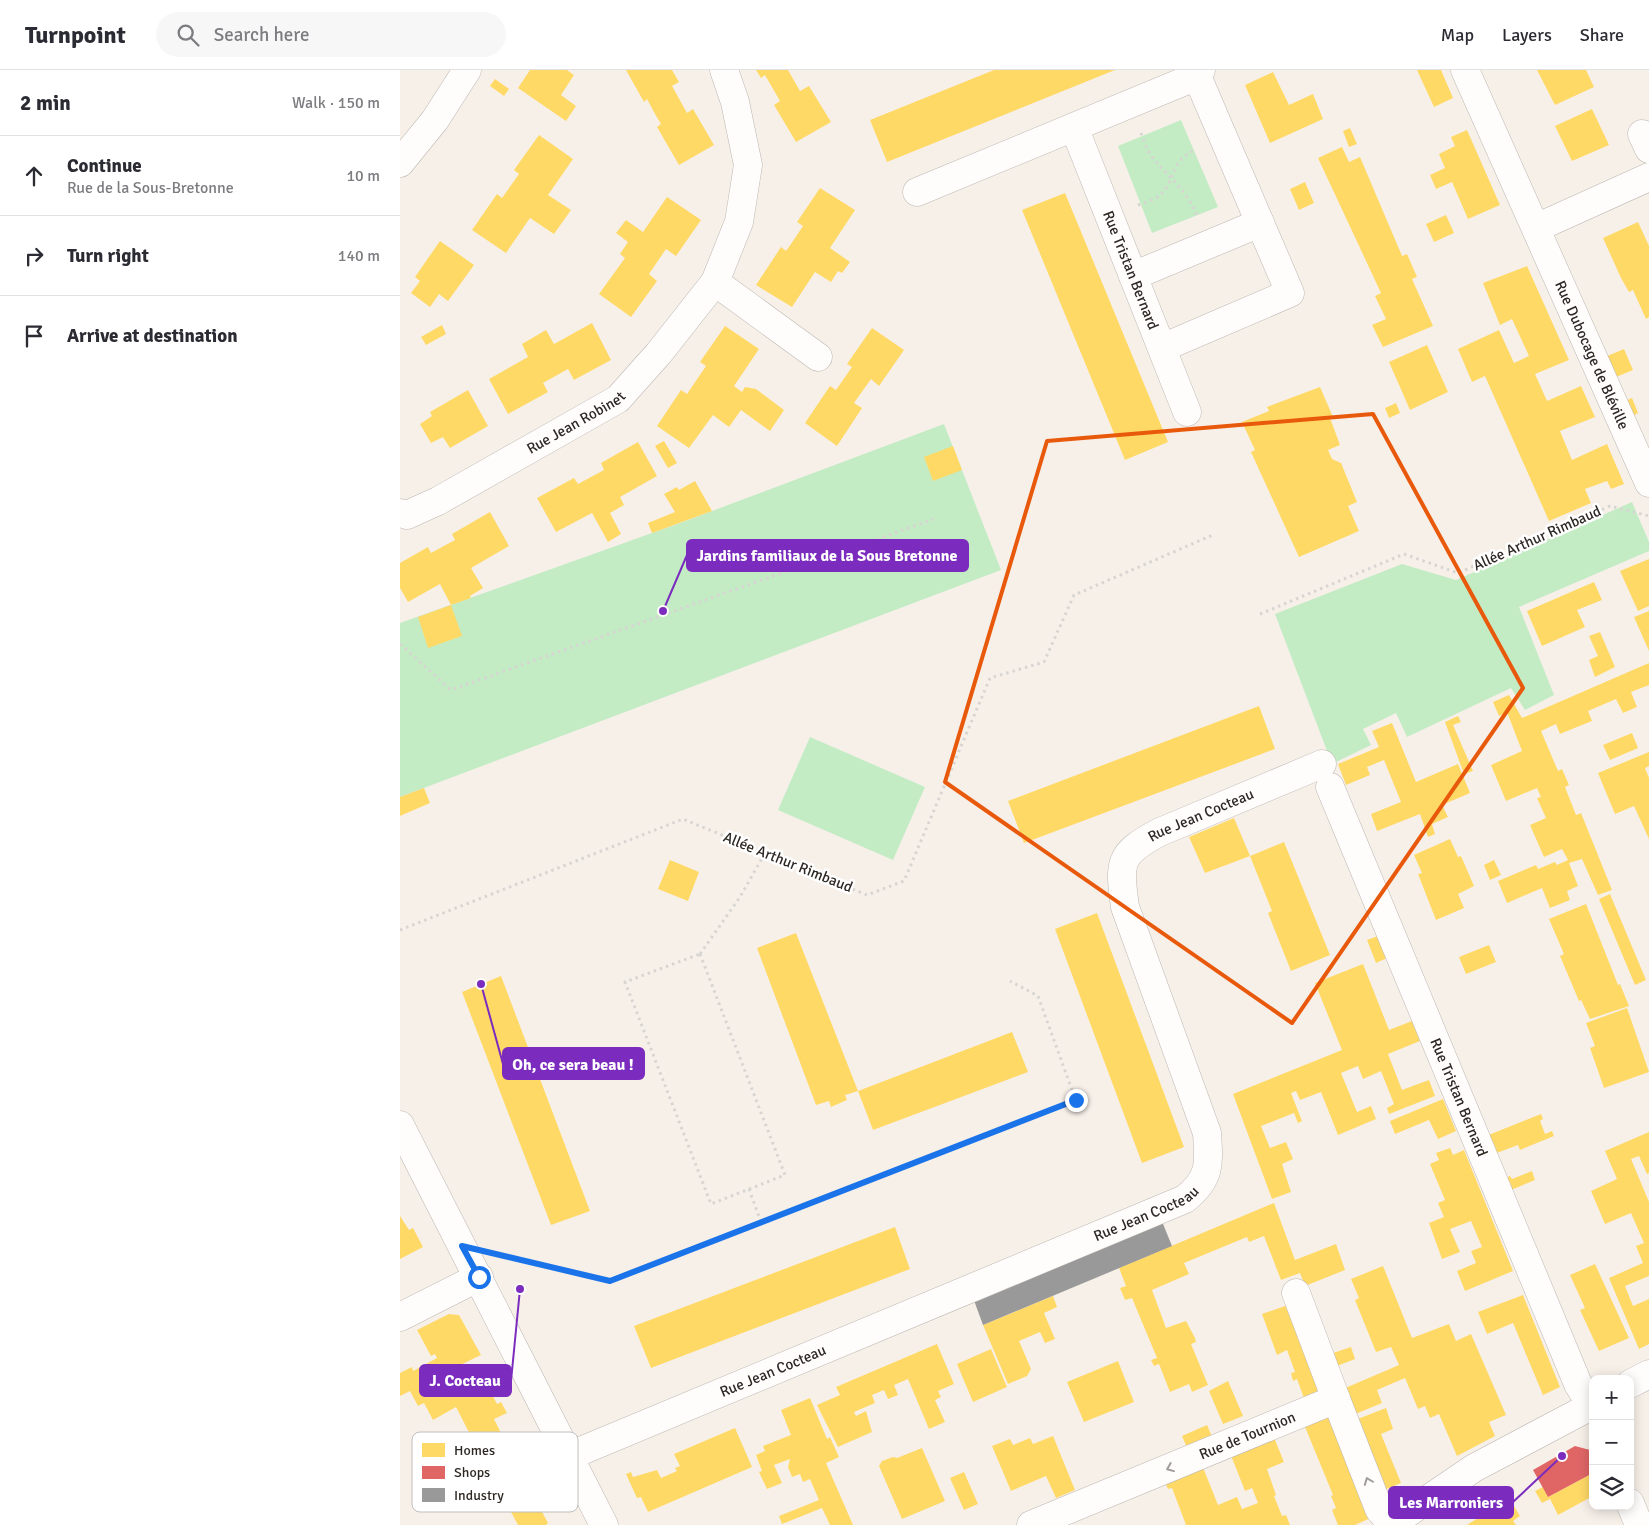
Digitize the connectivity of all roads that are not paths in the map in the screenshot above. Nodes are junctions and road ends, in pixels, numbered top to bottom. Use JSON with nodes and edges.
{"nodes":[{"id":1,"x":468,"y":70,"type":"edge"},
{"id":2,"x":724,"y":70,"type":"edge"},
{"id":3,"x":1465,"y":70,"type":"edge"},
{"id":4,"x":1199,"y":73,"type":"edge"},
{"id":5,"x":1074,"y":127,"type":"junction"},
{"id":6,"x":400,"y":163,"type":"edge"},
{"id":7,"x":1649,"y":177,"type":"edge"},
{"id":8,"x":917,"y":192,"type":"dead end"},
{"id":9,"x":1260,"y":223,"type":"junction"},
{"id":10,"x":1536,"y":228,"type":"junction"},
{"id":11,"x":1133,"y":276,"type":"junction"},
{"id":12,"x":714,"y":282,"type":"junction"},
{"id":13,"x":1162,"y":348,"type":"junction"},
{"id":14,"x":818,"y":357,"type":"dead end"},
{"id":15,"x":1187,"y":412,"type":"dead end"},
{"id":16,"x":1649,"y":483,"type":"edge"},
{"id":17,"x":400,"y":514,"type":"edge"},
{"id":18,"x":1326,"y":776,"type":"joint"},
{"id":19,"x":400,"y":1125,"type":"edge"},
{"id":20,"x":479,"y":1277,"type":"junction"},
{"id":21,"x":1296,"y":1293,"type":"dead end"},
{"id":22,"x":400,"y":1317,"type":"edge"},
{"id":23,"x":1649,"y":1374,"type":"edge"},
{"id":24,"x":1634,"y":1382,"type":"edge"},
{"id":25,"x":1336,"y":1400,"type":"junction"},
{"id":26,"x":1589,"y":1401,"type":"edge"},
{"id":27,"x":1589,"y":1408,"type":"edge"},
{"id":28,"x":557,"y":1432,"type":"edge"},
{"id":29,"x":578,"y":1452,"type":"edge"},
{"id":30,"x":578,"y":1474,"type":"edge"},
{"id":31,"x":1633,"y":1510,"type":"edge"},
{"id":32,"x":1390,"y":1524,"type":"edge"},
{"id":33,"x":604,"y":1525,"type":"edge"},
{"id":34,"x":1031,"y":1525,"type":"edge"},
{"id":35,"x":1639,"y":1525,"type":"edge"}],
"edges":[{"from":1,"to":6,"type":"street"},
{"from":2,"to":12,"type":"street","name":"Rue Jean Robinet"},
{"from":3,"to":10,"type":"street","name":"Rue Dubocage de Bléville"},
{"from":4,"to":5,"type":"street"},
{"from":4,"to":9,"type":"street"},
{"from":5,"to":8,"type":"street"},
{"from":5,"to":11,"type":"street","name":"Rue Tristan Bernard"},
{"from":7,"to":10,"type":"street"},
{"from":9,"to":11,"type":"street"},
{"from":9,"to":13,"type":"street"},
{"from":10,"to":16,"type":"street","name":"Rue Dubocage de Bléville"},
{"from":11,"to":13,"type":"street","name":"Rue Tristan Bernard"},
{"from":12,"to":14,"type":"street"},
{"from":12,"to":17,"type":"street","name":"Rue Jean Robinet"},
{"from":13,"to":15,"type":"street","name":"Rue Tristan Bernard"},
{"from":18,"to":26,"type":"street","name":"Rue Tristan Bernard"},
{"from":18,"to":29,"type":"street","name":"Rue Jean Cocteau"},
{"from":19,"to":20,"type":"street"},
{"from":20,"to":22,"type":"street"},
{"from":20,"to":28,"type":"street"},
{"from":21,"to":25,"type":"street"},
{"from":23,"to":24,"type":"street"},
{"from":32,"to":25,"type":"street","one_way":true},
{"from":25,"to":34,"type":"street","name":"Rue de Tournion","one_way":true},
{"from":27,"to":32,"type":"street"},
{"from":30,"to":33,"type":"street"},
{"from":31,"to":35,"type":"street"}]}
